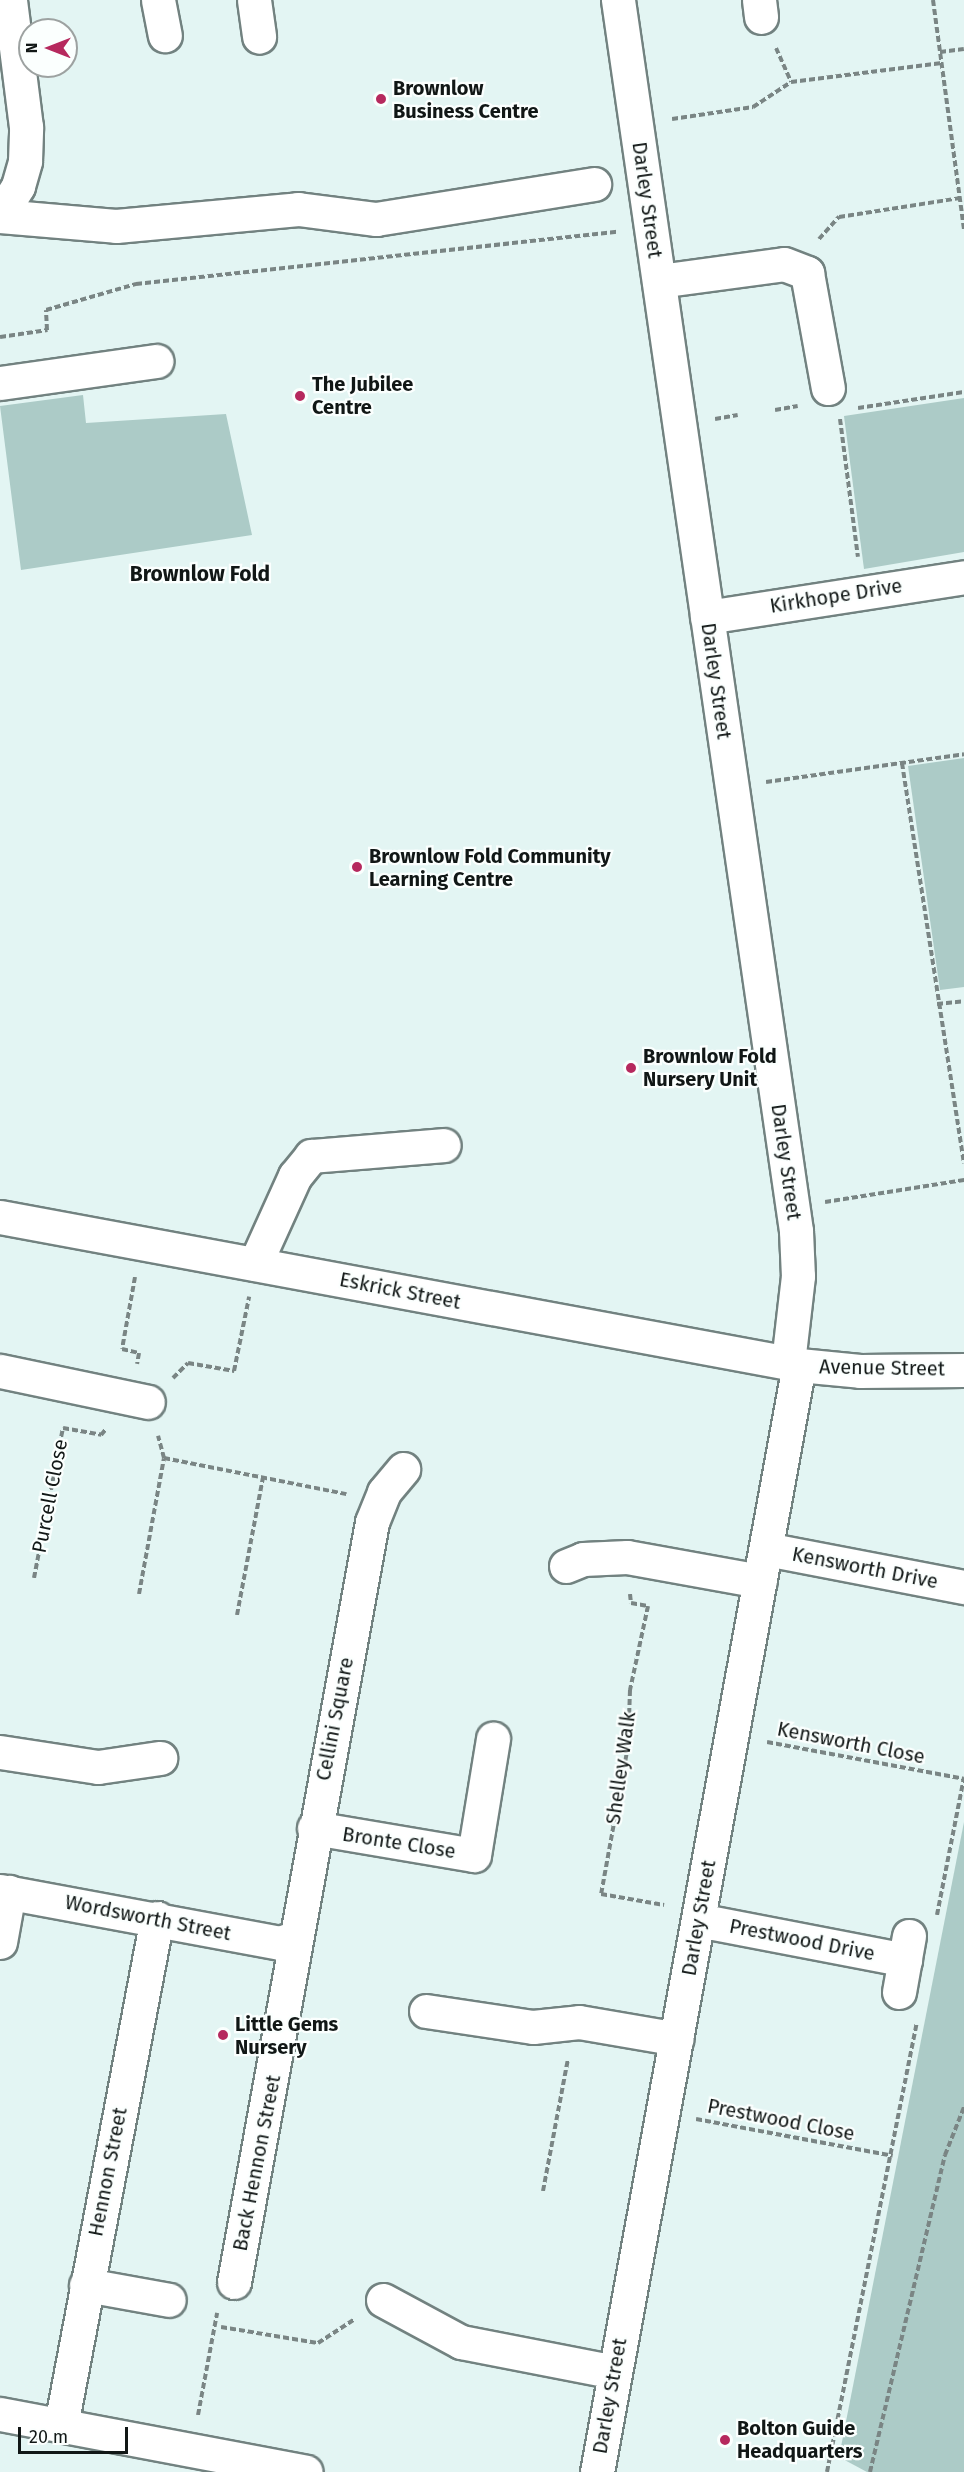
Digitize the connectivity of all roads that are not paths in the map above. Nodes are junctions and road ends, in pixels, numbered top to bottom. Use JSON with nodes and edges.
{"nodes":[{"id":1,"x":10,"y":0,"type":"edge"},
{"id":2,"x":158,"y":0,"type":"edge"},
{"id":3,"x":254,"y":0,"type":"edge"},
{"id":4,"x":618,"y":0,"type":"edge"},
{"id":5,"x":165,"y":35,"type":"dead end"},
{"id":6,"x":259,"y":37,"type":"dead end"},
{"id":7,"x":594,"y":184,"type":"dead end"},
{"id":8,"x":0,"y":215,"type":"edge"},
{"id":9,"x":659,"y":281,"type":"junction"},
{"id":10,"x":156,"y":361,"type":"dead end"},
{"id":11,"x":0,"y":382,"type":"edge"},
{"id":12,"x":834,"y":399,"type":"road end"},
{"id":13,"x":964,"y":577,"type":"edge"},
{"id":14,"x":707,"y":616,"type":"junction"},
{"id":15,"x":444,"y":1145,"type":"dead end"},
{"id":16,"x":0,"y":1216,"type":"edge"},
{"id":17,"x":255,"y":1264,"type":"junction"},
{"id":18,"x":794,"y":1364,"type":"junction"},
{"id":19,"x":964,"y":1370,"type":"edge"},
{"id":20,"x":0,"y":1371,"type":"edge"},
{"id":21,"x":139,"y":1400,"type":"road end"},
{"id":22,"x":402,"y":1469,"type":"dead end"},
{"id":23,"x":766,"y":1549,"type":"junction"},
{"id":24,"x":566,"y":1566,"type":"dead end"},
{"id":25,"x":760,"y":1581,"type":"junction"},
{"id":26,"x":964,"y":1587,"type":"edge"},
{"id":27,"x":493,"y":1739,"type":"dead end"},
{"id":28,"x":0,"y":1752,"type":"edge"},
{"id":29,"x":160,"y":1758,"type":"dead end"},
{"id":30,"x":314,"y":1828,"type":"junction"},
{"id":31,"x":5,"y":1892,"type":"edge"},
{"id":32,"x":699,"y":1916,"type":"junction"},
{"id":33,"x":157,"y":1918,"type":"junction"},
{"id":34,"x":294,"y":1938,"type":"junction"},
{"id":35,"x":0,"y":1942,"type":"edge"},
{"id":36,"x":899,"y":1992,"type":"dead end"},
{"id":37,"x":426,"y":2011,"type":"dead end"},
{"id":38,"x":677,"y":2039,"type":"junction"},
{"id":39,"x":234,"y":2282,"type":"road end"},
{"id":40,"x":86,"y":2285,"type":"junction"},
{"id":41,"x":169,"y":2300,"type":"dead end"},
{"id":42,"x":383,"y":2300,"type":"road end"},
{"id":43,"x":615,"y":2372,"type":"junction"},
{"id":44,"x":0,"y":2414,"type":"edge"},
{"id":45,"x":61,"y":2425,"type":"junction"},
{"id":46,"x":306,"y":2472,"type":"edge"},
{"id":47,"x":597,"y":2472,"type":"edge"}],
"edges":[{"from":1,"to":8,"type":"street"},
{"from":2,"to":5,"type":"street"},
{"from":3,"to":6,"type":"street"},
{"from":4,"to":9,"type":"street","name":"Darley Street"},
{"from":7,"to":8,"type":"street"},
{"from":9,"to":12,"type":"street"},
{"from":9,"to":14,"type":"street","name":"Darley Street"},
{"from":10,"to":11,"type":"street"},
{"from":13,"to":14,"type":"street","name":"Kirkhope Drive"},
{"from":14,"to":18,"type":"street","name":"Darley Street"},
{"from":15,"to":17,"type":"street"},
{"from":16,"to":17,"type":"street","name":"Eskrick Street"},
{"from":17,"to":18,"type":"street","name":"Eskrick Street"},
{"from":18,"to":19,"type":"street","name":"Avenue Street"},
{"from":18,"to":23,"type":"street","name":"Darley Street"},
{"from":20,"to":21,"type":"street"},
{"from":22,"to":30,"type":"street","name":"Cellini Square"},
{"from":23,"to":25,"type":"street","name":"Darley Street"},
{"from":23,"to":26,"type":"street","name":"Kensworth Drive"},
{"from":24,"to":25,"type":"street"},
{"from":25,"to":32,"type":"street","name":"Darley Street"},
{"from":27,"to":30,"type":"street","name":"Bronte Close"},
{"from":28,"to":29,"type":"street"},
{"from":30,"to":34,"type":"street","name":"Cellini Square"},
{"from":31,"to":33,"type":"street","name":"Wordsworth Street"},
{"from":31,"to":35,"type":"street"},
{"from":32,"to":36,"type":"street","name":"Prestwood Drive"},
{"from":32,"to":38,"type":"street","name":"Darley Street"},
{"from":33,"to":34,"type":"street","name":"Wordsworth Street"},
{"from":33,"to":40,"type":"street","name":"Hennon Street"},
{"from":34,"to":39,"type":"street","name":"Back Hennon Street"},
{"from":37,"to":38,"type":"street"},
{"from":38,"to":43,"type":"street","name":"Darley Street"},
{"from":40,"to":41,"type":"street"},
{"from":40,"to":45,"type":"street","name":"Hennon Street"},
{"from":42,"to":43,"type":"street"},
{"from":43,"to":47,"type":"street","name":"Darley Street"},
{"from":44,"to":45,"type":"street"},
{"from":45,"to":46,"type":"street"}]}
